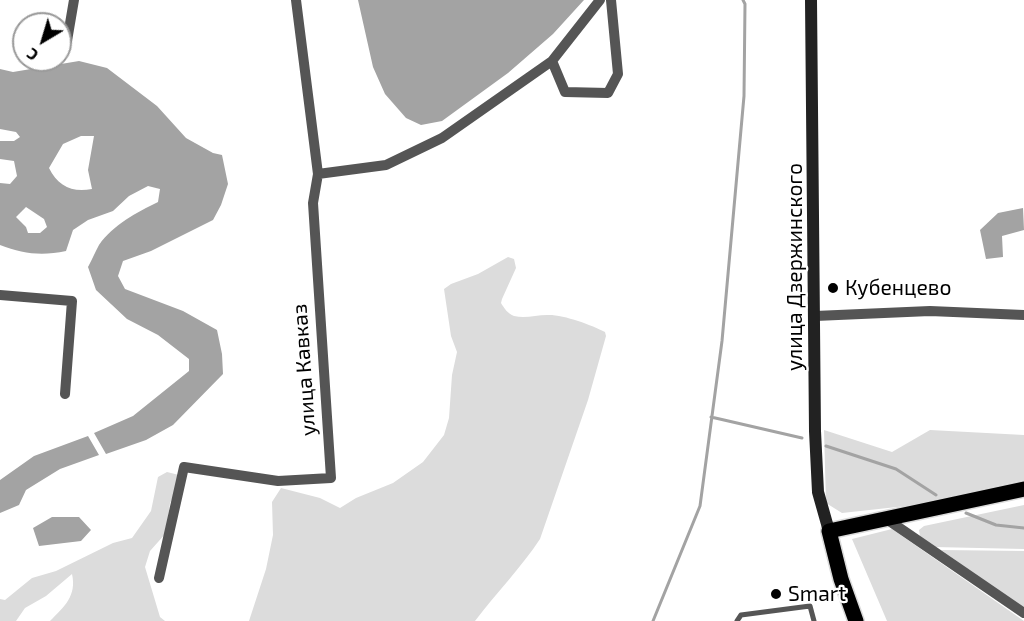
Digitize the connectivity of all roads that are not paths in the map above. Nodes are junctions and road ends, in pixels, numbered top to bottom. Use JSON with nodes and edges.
{"nodes":[{"id":1,"x":296,"y":0,"type":"edge"},
{"id":2,"x":600,"y":0,"type":"edge"},
{"id":3,"x":611,"y":0,"type":"edge"},
{"id":4,"x":812,"y":0,"type":"edge"},
{"id":5,"x":552,"y":61,"type":"junction"},
{"id":6,"x":318,"y":174,"type":"junction"},
{"id":7,"x":0,"y":295,"type":"edge"},
{"id":8,"x":1024,"y":315,"type":"edge"},
{"id":9,"x":815,"y":316,"type":"junction"},
{"id":10,"x":65,"y":394,"type":"dead end"},
{"id":11,"x":1024,"y":489,"type":"edge"},
{"id":12,"x":885,"y":519,"type":"junction"},
{"id":13,"x":829,"y":531,"type":"junction"},
{"id":14,"x":159,"y":578,"type":"dead end"},
{"id":15,"x":1024,"y":613,"type":"edge"},
{"id":16,"x":737,"y":621,"type":"edge"},
{"id":17,"x":814,"y":621,"type":"edge"},
{"id":18,"x":856,"y":621,"type":"edge"}],
"edges":[{"from":1,"to":6,"type":"street","name":"улица Кавказ"},
{"from":2,"to":5,"type":"street"},
{"from":3,"to":5,"type":"street"},
{"from":4,"to":9,"type":"main road","name":"улица Дзержинского"},
{"from":5,"to":6,"type":"street"},
{"from":6,"to":14,"type":"street","name":"улица Кавказ"},
{"from":7,"to":10,"type":"street"},
{"from":8,"to":9,"type":"street"},
{"from":9,"to":13,"type":"main road","name":"улица Дзержинского"},
{"from":11,"to":12,"type":"main road"},
{"from":12,"to":13,"type":"main road"},
{"from":12,"to":15,"type":"street"},
{"from":13,"to":18,"type":"main road"},
{"from":16,"to":17,"type":"lane"}]}
